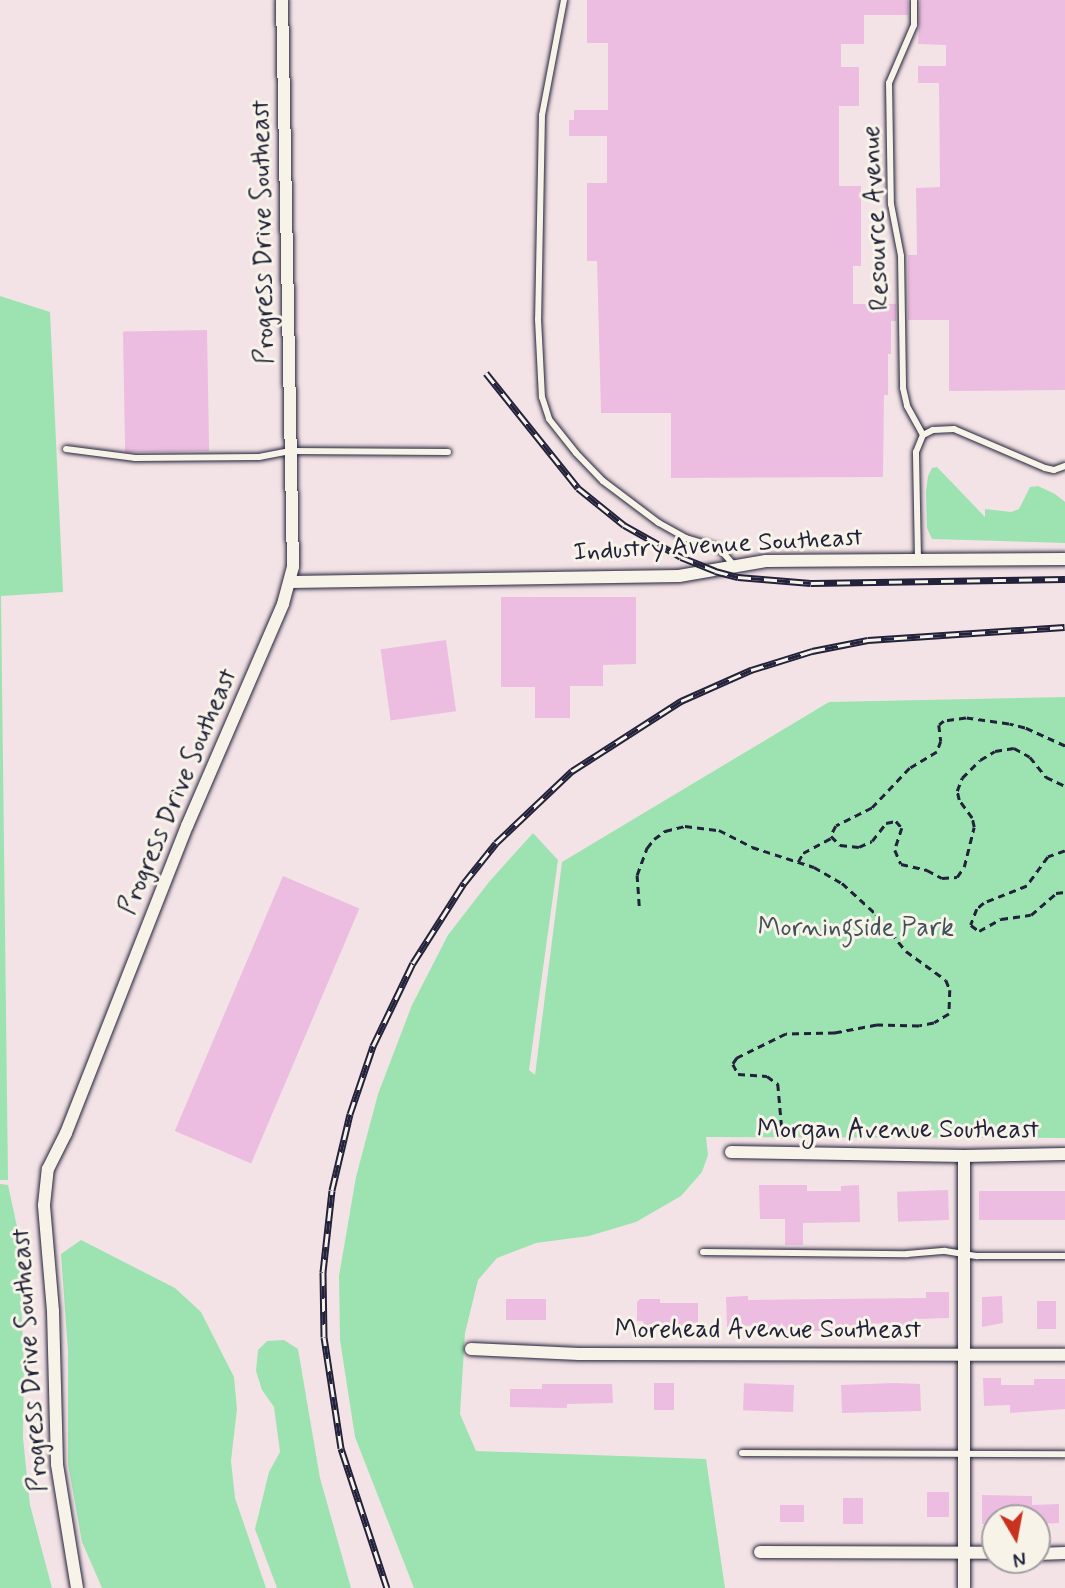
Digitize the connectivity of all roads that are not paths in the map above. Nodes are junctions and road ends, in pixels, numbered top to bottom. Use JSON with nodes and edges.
{"nodes":[{"id":1,"x":282,"y":0,"type":"edge"},
{"id":2,"x":564,"y":0,"type":"edge"},
{"id":3,"x":914,"y":0,"type":"edge"},
{"id":4,"x":923,"y":435,"type":"junction"},
{"id":5,"x":66,"y":449,"type":"dead end"},
{"id":6,"x":291,"y":451,"type":"junction"},
{"id":7,"x":448,"y":452,"type":"dead end"},
{"id":8,"x":1064,"y":469,"type":"edge"},
{"id":9,"x":918,"y":559,"type":"junction"},
{"id":10,"x":1065,"y":559,"type":"edge"},
{"id":11,"x":736,"y":567,"type":"junction"},
{"id":12,"x":290,"y":582,"type":"junction"},
{"id":13,"x":731,"y":1152,"type":"dead end"},
{"id":14,"x":1065,"y":1154,"type":"edge"},
{"id":15,"x":964,"y":1156,"type":"junction"},
{"id":16,"x":703,"y":1252,"type":"dead end"},
{"id":17,"x":963,"y":1254,"type":"junction"},
{"id":18,"x":1065,"y":1256,"type":"edge"},
{"id":19,"x":471,"y":1349,"type":"dead end"},
{"id":20,"x":964,"y":1354,"type":"junction"},
{"id":21,"x":1065,"y":1355,"type":"edge"},
{"id":22,"x":741,"y":1453,"type":"dead end"},
{"id":23,"x":963,"y":1453,"type":"junction"},
{"id":24,"x":1065,"y":1454,"type":"edge"},
{"id":25,"x":760,"y":1552,"type":"dead end"},
{"id":26,"x":964,"y":1552,"type":"junction"},
{"id":27,"x":981,"y":1553,"type":"edge"},
{"id":28,"x":77,"y":1588,"type":"edge"},
{"id":29,"x":964,"y":1588,"type":"edge"}],
"edges":[{"from":1,"to":6,"type":"street","name":"Progress Drive Southeast"},
{"from":2,"to":11,"type":"lane"},
{"from":3,"to":4,"type":"lane","name":"Resource Avenue"},
{"from":4,"to":8,"type":"lane"},
{"from":4,"to":9,"type":"lane"},
{"from":5,"to":6,"type":"lane"},
{"from":6,"to":7,"type":"lane"},
{"from":6,"to":12,"type":"street","name":"Progress Drive Southeast"},
{"from":9,"to":10,"type":"street","name":"Industry Avenue Southeast"},
{"from":9,"to":11,"type":"street","name":"Industry Avenue Southeast"},
{"from":11,"to":12,"type":"street","name":"Industry Avenue Southeast"},
{"from":12,"to":28,"type":"street","name":"Progress Drive Southeast"},
{"from":13,"to":15,"type":"street","name":"Morgan Avenue Southeast"},
{"from":14,"to":15,"type":"street","name":"Morgan Avenue Southeast"},
{"from":15,"to":17,"type":"street"},
{"from":16,"to":17,"type":"lane"},
{"from":17,"to":18,"type":"lane"},
{"from":17,"to":20,"type":"street"},
{"from":19,"to":20,"type":"street","name":"Morehead Avenue Southeast"},
{"from":20,"to":21,"type":"street","name":"Morehead Avenue Southeast"},
{"from":20,"to":23,"type":"street"},
{"from":22,"to":23,"type":"lane"},
{"from":23,"to":24,"type":"lane"},
{"from":23,"to":26,"type":"street"},
{"from":25,"to":26,"type":"street"},
{"from":26,"to":27,"type":"street"},
{"from":26,"to":29,"type":"street"}]}
